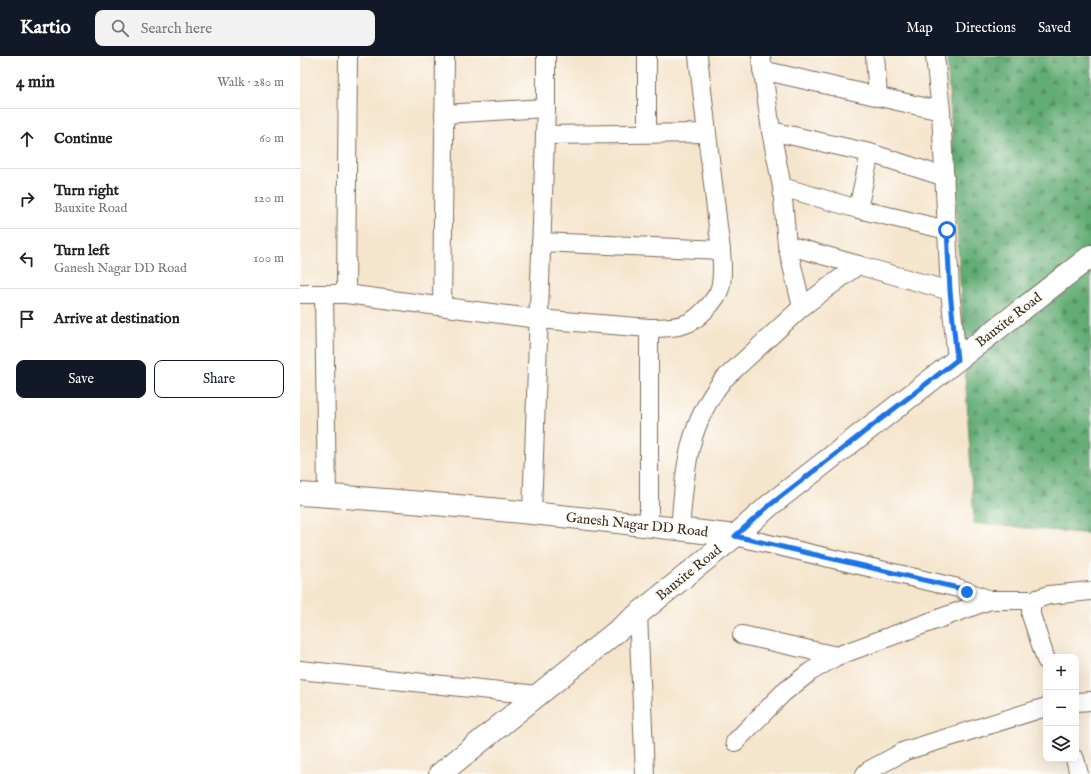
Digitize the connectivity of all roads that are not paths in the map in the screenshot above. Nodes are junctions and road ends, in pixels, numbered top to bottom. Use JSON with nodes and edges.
{"nodes":[{"id":1,"x":348,"y":56,"type":"edge"},
{"id":2,"x":445,"y":56,"type":"edge"},
{"id":3,"x":546,"y":56,"type":"edge"},
{"id":4,"x":647,"y":56,"type":"edge"},
{"id":5,"x":698,"y":56,"type":"edge"},
{"id":6,"x":875,"y":56,"type":"edge"},
{"id":7,"x":935,"y":56,"type":"edge"},
{"id":8,"x":761,"y":63,"type":"edge"},
{"id":9,"x":878,"y":97,"type":"junction"},
{"id":10,"x":546,"y":108,"type":"junction"},
{"id":11,"x":941,"y":111,"type":"junction"},
{"id":12,"x":444,"y":114,"type":"junction"},
{"id":13,"x":771,"y":131,"type":"junction"},
{"id":14,"x":647,"y":133,"type":"junction"},
{"id":15,"x":707,"y":133,"type":"junction"},
{"id":16,"x":545,"y":135,"type":"junction"},
{"id":17,"x":870,"y":153,"type":"junction"},
{"id":18,"x":945,"y":177,"type":"junction"},
{"id":19,"x":782,"y":187,"type":"junction"},
{"id":20,"x":858,"y":209,"type":"junction"},
{"id":21,"x":947,"y":230,"type":"junction"},
{"id":22,"x":541,"y":242,"type":"junction"},
{"id":23,"x":787,"y":245,"type":"junction"},
{"id":24,"x":721,"y":250,"type":"junction"},
{"id":25,"x":1091,"y":256,"type":"edge"},
{"id":26,"x":858,"y":265,"type":"junction"},
{"id":27,"x":950,"y":291,"type":"junction"},
{"id":28,"x":300,"y":294,"type":"edge"},
{"id":29,"x":346,"y":294,"type":"junction"},
{"id":30,"x":324,"y":295,"type":"junction"},
{"id":31,"x":442,"y":306,"type":"junction"},
{"id":32,"x":802,"y":307,"type":"junction"},
{"id":33,"x":538,"y":319,"type":"junction"},
{"id":34,"x":649,"y":328,"type":"junction"},
{"id":35,"x":957,"y":360,"type":"junction"},
{"id":36,"x":300,"y":494,"type":"edge"},
{"id":37,"x":328,"y":496,"type":"junction"},
{"id":38,"x":532,"y":513,"type":"junction"},
{"id":39,"x":650,"y":525,"type":"junction"},
{"id":40,"x":680,"y":529,"type":"junction"},
{"id":41,"x":735,"y":536,"type":"junction"},
{"id":42,"x":1091,"y":591,"type":"edge"},
{"id":43,"x":990,"y":600,"type":"junction"},
{"id":44,"x":1034,"y":600,"type":"junction"},
{"id":45,"x":638,"y":614,"type":"junction"},
{"id":46,"x":742,"y":635,"type":"dead end"},
{"id":47,"x":1044,"y":654,"type":"edge"},
{"id":48,"x":837,"y":656,"type":"junction"},
{"id":49,"x":300,"y":670,"type":"edge"},
{"id":50,"x":538,"y":695,"type":"junction"},
{"id":51,"x":1091,"y":701,"type":"edge"},
{"id":52,"x":1079,"y":702,"type":"edge"},
{"id":53,"x":1043,"y":708,"type":"edge"},
{"id":54,"x":735,"y":742,"type":"dead end"},
{"id":55,"x":1076,"y":762,"type":"edge"},
{"id":56,"x":440,"y":774,"type":"edge"},
{"id":57,"x":645,"y":774,"type":"edge"},
{"id":58,"x":865,"y":774,"type":"edge"},
{"id":59,"x":1079,"y":774,"type":"edge"}],
"edges":[{"from":1,"to":29,"type":"street"},
{"from":2,"to":12,"type":"street"},
{"from":3,"to":10,"type":"street"},
{"from":4,"to":14,"type":"street"},
{"from":5,"to":15,"type":"street"},
{"from":6,"to":9,"type":"street"},
{"from":7,"to":11,"type":"street"},
{"from":8,"to":9,"type":"street"},
{"from":8,"to":13,"type":"street"},
{"from":9,"to":11,"type":"street"},
{"from":10,"to":12,"type":"street"},
{"from":10,"to":16,"type":"street"},
{"from":11,"to":18,"type":"street"},
{"from":12,"to":31,"type":"street"},
{"from":13,"to":17,"type":"street"},
{"from":13,"to":19,"type":"street"},
{"from":14,"to":15,"type":"street"},
{"from":14,"to":16,"type":"street"},
{"from":15,"to":24,"type":"street"},
{"from":16,"to":22,"type":"street"},
{"from":17,"to":18,"type":"street"},
{"from":17,"to":20,"type":"street"},
{"from":18,"to":21,"type":"street"},
{"from":19,"to":20,"type":"street"},
{"from":19,"to":23,"type":"street"},
{"from":20,"to":21,"type":"street"},
{"from":21,"to":27,"type":"street"},
{"from":22,"to":24,"type":"street"},
{"from":22,"to":33,"type":"street"},
{"from":23,"to":26,"type":"street"},
{"from":23,"to":32,"type":"street"},
{"from":24,"to":34,"type":"street"},
{"from":25,"to":35,"type":"main road","name":"Bauxite Road"},
{"from":26,"to":27,"type":"street"},
{"from":26,"to":32,"type":"street"},
{"from":27,"to":35,"type":"street"},
{"from":28,"to":30,"type":"street"},
{"from":29,"to":30,"type":"street"},
{"from":29,"to":31,"type":"street"},
{"from":30,"to":37,"type":"street"},
{"from":31,"to":33,"type":"street"},
{"from":32,"to":40,"type":"street"},
{"from":33,"to":34,"type":"street"},
{"from":33,"to":38,"type":"street"},
{"from":34,"to":39,"type":"street"},
{"from":35,"to":41,"type":"main road","name":"Bauxite Road"},
{"from":36,"to":37,"type":"main road","name":"Ganesh Nagar DD Road"},
{"from":37,"to":38,"type":"main road","name":"Ganesh Nagar DD Road"},
{"from":38,"to":39,"type":"main road","name":"Ganesh Nagar DD Road"},
{"from":39,"to":40,"type":"main road","name":"Ganesh Nagar DD Road"},
{"from":40,"to":41,"type":"main road","name":"Ganesh Nagar DD Road"},
{"from":41,"to":43,"type":"street","name":"Ganesh Nagar DD Road"},
{"from":41,"to":45,"type":"main road","name":"Bauxite Road"},
{"from":42,"to":44,"type":"street"},
{"from":43,"to":44,"type":"street"},
{"from":43,"to":48,"type":"street"},
{"from":44,"to":47,"type":"street"},
{"from":45,"to":50,"type":"main road","name":"Bauxite Road"},
{"from":45,"to":57,"type":"street"},
{"from":46,"to":48,"type":"street"},
{"from":48,"to":54,"type":"street"},
{"from":49,"to":50,"type":"street"},
{"from":50,"to":56,"type":"main road","name":"Bauxite Road"},
{"from":51,"to":52,"type":"street"},
{"from":53,"to":58,"type":"street"},
{"from":55,"to":59,"type":"street"}]}
